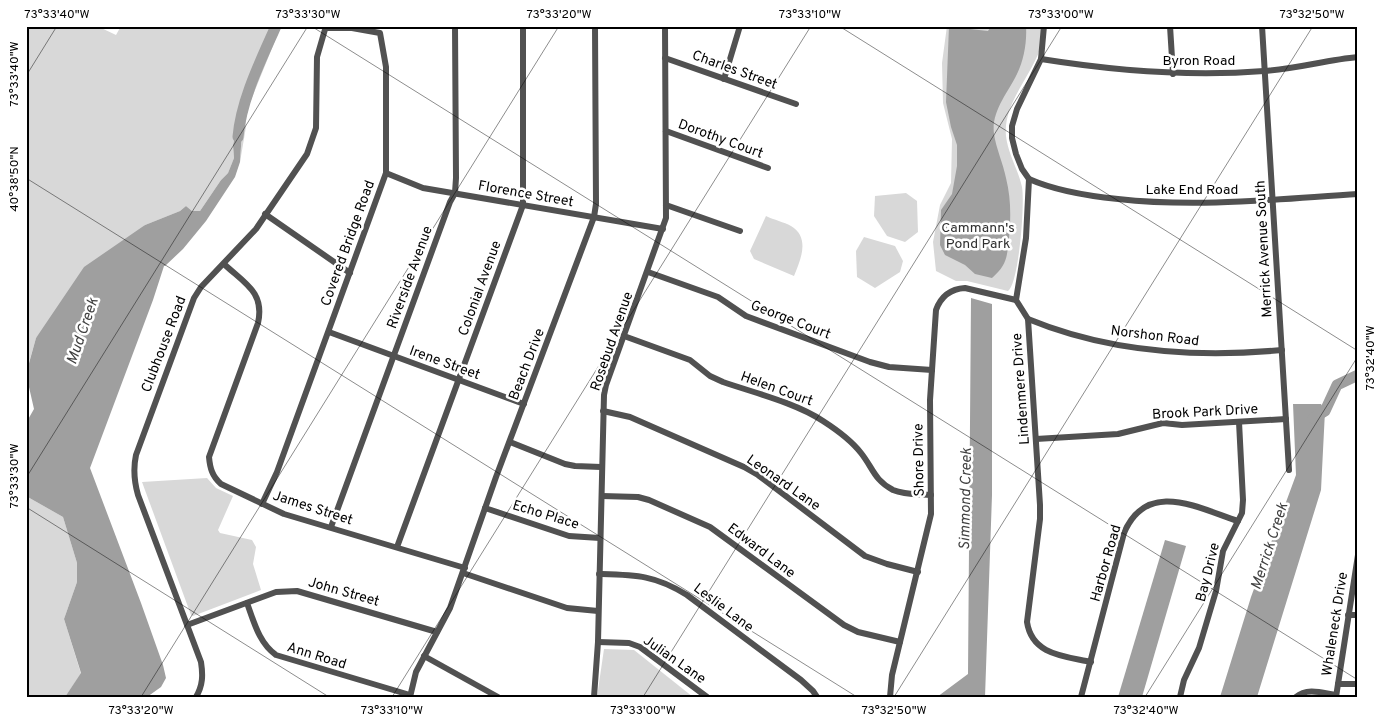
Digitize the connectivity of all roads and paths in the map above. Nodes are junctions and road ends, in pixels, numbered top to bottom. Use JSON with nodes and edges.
{"nodes":[{"id":1,"x":455,"y":26,"type":"edge"},
{"id":2,"x":523,"y":26,"type":"edge"},
{"id":3,"x":594,"y":26,"type":"edge"},
{"id":4,"x":665,"y":26,"type":"edge"},
{"id":5,"x":740,"y":26,"type":"edge"},
{"id":6,"x":1044,"y":26,"type":"edge"},
{"id":7,"x":1170,"y":26,"type":"edge"},
{"id":8,"x":1262,"y":26,"type":"edge"},
{"id":9,"x":326,"y":27,"type":"edge"},
{"id":10,"x":1358,"y":57,"type":"edge"},
{"id":11,"x":665,"y":58,"type":"junction"},
{"id":12,"x":1041,"y":59,"type":"junction"},
{"id":13,"x":1265,"y":71,"type":"junction"},
{"id":14,"x":1173,"y":74,"type":"junction"},
{"id":15,"x":724,"y":79,"type":"junction"},
{"id":16,"x":796,"y":104,"type":"dead end"},
{"id":17,"x":666,"y":131,"type":"junction"},
{"id":18,"x":768,"y":168,"type":"dead end"},
{"id":19,"x":386,"y":174,"type":"junction"},
{"id":20,"x":1029,"y":179,"type":"junction"},
{"id":21,"x":455,"y":193,"type":"junction"},
{"id":22,"x":1358,"y":194,"type":"edge"},
{"id":23,"x":1273,"y":200,"type":"junction"},
{"id":24,"x":523,"y":205,"type":"junction"},
{"id":25,"x":666,"y":205,"type":"junction"},
{"id":26,"x":265,"y":214,"type":"junction"},
{"id":27,"x":594,"y":218,"type":"junction"},
{"id":28,"x":663,"y":229,"type":"junction"},
{"id":29,"x":740,"y":231,"type":"dead end"},
{"id":30,"x":224,"y":264,"type":"junction"},
{"id":31,"x":350,"y":272,"type":"junction"},
{"id":32,"x":648,"y":272,"type":"junction"},
{"id":33,"x":1016,"y":300,"type":"junction"},
{"id":34,"x":1028,"y":319,"type":"junction"},
{"id":35,"x":329,"y":332,"type":"junction"},
{"id":36,"x":624,"y":336,"type":"junction"},
{"id":37,"x":1282,"y":350,"type":"junction"},
{"id":38,"x":394,"y":356,"type":"junction"},
{"id":39,"x":932,"y":370,"type":"junction"},
{"id":40,"x":458,"y":380,"type":"junction"},
{"id":41,"x":524,"y":404,"type":"junction"},
{"id":42,"x":603,"y":411,"type":"junction"},
{"id":43,"x":1286,"y":419,"type":"junction"},
{"id":44,"x":1239,"y":422,"type":"junction"},
{"id":45,"x":1036,"y":440,"type":"junction"},
{"id":46,"x":510,"y":442,"type":"junction"},
{"id":47,"x":601,"y":466,"type":"junction"},
{"id":48,"x":1289,"y":470,"type":"dead end"},
{"id":49,"x":931,"y":495,"type":"junction"},
{"id":50,"x":602,"y":496,"type":"junction"},
{"id":51,"x":262,"y":504,"type":"junction"},
{"id":52,"x":486,"y":508,"type":"junction"},
{"id":53,"x":1238,"y":521,"type":"junction"},
{"id":54,"x":331,"y":527,"type":"junction"},
{"id":55,"x":600,"y":538,"type":"junction"},
{"id":56,"x":397,"y":547,"type":"junction"},
{"id":57,"x":1358,"y":555,"type":"edge"},
{"id":58,"x":464,"y":570,"type":"junction"},
{"id":59,"x":918,"y":572,"type":"junction"},
{"id":60,"x":599,"y":574,"type":"junction"},
{"id":61,"x":247,"y":603,"type":"junction"},
{"id":62,"x":598,"y":611,"type":"junction"},
{"id":63,"x":1348,"y":615,"type":"junction"},
{"id":64,"x":1358,"y":615,"type":"edge"},
{"id":65,"x":187,"y":625,"type":"junction"},
{"id":66,"x":437,"y":632,"type":"junction"},
{"id":67,"x":598,"y":642,"type":"junction"},
{"id":68,"x":900,"y":642,"type":"junction"},
{"id":69,"x":424,"y":656,"type":"junction"},
{"id":70,"x":1091,"y":662,"type":"junction"},
{"id":71,"x":1338,"y":684,"type":"junction"},
{"id":72,"x":1358,"y":684,"type":"edge"},
{"id":73,"x":410,"y":696,"type":"edge"},
{"id":74,"x":496,"y":696,"type":"edge"},
{"id":75,"x":1336,"y":696,"type":"edge"},
{"id":76,"x":196,"y":697,"type":"edge"},
{"id":77,"x":594,"y":697,"type":"edge"},
{"id":78,"x":707,"y":697,"type":"edge"},
{"id":79,"x":817,"y":697,"type":"edge"},
{"id":80,"x":890,"y":697,"type":"edge"},
{"id":81,"x":1081,"y":697,"type":"edge"},
{"id":82,"x":1180,"y":697,"type":"edge"},
{"id":83,"x":1296,"y":697,"type":"edge"}],
"edges":[{"from":1,"to":21,"type":"street","name":"Riverside Avenue"},
{"from":2,"to":24,"type":"street","name":"Colonial Avenue"},
{"from":3,"to":27,"type":"street","name":"Beach Drive"},
{"from":4,"to":11,"type":"street","name":"Rosebud Avenue"},
{"from":5,"to":15,"type":"street"},
{"from":6,"to":12,"type":"street"},
{"from":7,"to":14,"type":"street"},
{"from":8,"to":13,"type":"street","name":"Merrick Avenue South"},
{"from":9,"to":19,"type":"street","name":"Covered Bridge Road"},
{"from":9,"to":26,"type":"street","name":"Clubhouse Road"},
{"from":10,"to":13,"type":"street","name":"Byron Road"},
{"from":11,"to":15,"type":"street","name":"Charles Street"},
{"from":11,"to":17,"type":"street","name":"Rosebud Avenue"},
{"from":12,"to":14,"type":"street","name":"Byron Road"},
{"from":12,"to":20,"type":"street"},
{"from":13,"to":14,"type":"street","name":"Byron Road"},
{"from":13,"to":23,"type":"street","name":"Merrick Avenue South"},
{"from":15,"to":16,"type":"street","name":"Charles Street"},
{"from":17,"to":18,"type":"street","name":"Dorothy Court"},
{"from":17,"to":25,"type":"street","name":"Rosebud Avenue"},
{"from":19,"to":21,"type":"street","name":"Florence Street"},
{"from":19,"to":31,"type":"street","name":"Covered Bridge Road"},
{"from":20,"to":23,"type":"street","name":"Lake End Road"},
{"from":20,"to":33,"type":"street"},
{"from":21,"to":24,"type":"street","name":"Florence Street"},
{"from":21,"to":38,"type":"street","name":"Riverside Avenue"},
{"from":22,"to":23,"type":"street","name":"Lake End Road"},
{"from":23,"to":37,"type":"street","name":"Merrick Avenue South"},
{"from":24,"to":27,"type":"street","name":"Florence Street"},
{"from":24,"to":40,"type":"street","name":"Colonial Avenue"},
{"from":25,"to":28,"type":"street","name":"Rosebud Avenue"},
{"from":25,"to":29,"type":"street"},
{"from":26,"to":30,"type":"street","name":"Clubhouse Road"},
{"from":26,"to":31,"type":"street"},
{"from":27,"to":28,"type":"street","name":"Florence Street"},
{"from":27,"to":41,"type":"street","name":"Beach Drive"},
{"from":28,"to":32,"type":"street","name":"Rosebud Avenue"},
{"from":30,"to":51,"type":"street","name":"James Street"},
{"from":30,"to":65,"type":"street","name":"Clubhouse Road"},
{"from":31,"to":35,"type":"street","name":"Covered Bridge Road"},
{"from":32,"to":36,"type":"street","name":"Rosebud Avenue"},
{"from":32,"to":39,"type":"street","name":"George Court"},
{"from":33,"to":34,"type":"street","name":"Lindenmere Drive"},
{"from":33,"to":39,"type":"street","name":"Shore Drive"},
{"from":34,"to":37,"type":"street","name":"Norshon Road"},
{"from":34,"to":45,"type":"street","name":"Lindenmere Drive"},
{"from":35,"to":38,"type":"street","name":"Irene Street"},
{"from":35,"to":51,"type":"street","name":"Covered Bridge Road"},
{"from":36,"to":42,"type":"street","name":"Rosebud Avenue"},
{"from":36,"to":49,"type":"street","name":"Helen Court"},
{"from":37,"to":43,"type":"street","name":"Merrick Avenue South"},
{"from":38,"to":40,"type":"street","name":"Irene Street"},
{"from":38,"to":54,"type":"street","name":"Riverside Avenue"},
{"from":39,"to":49,"type":"street","name":"Shore Drive"},
{"from":40,"to":41,"type":"street","name":"Irene Street"},
{"from":40,"to":56,"type":"street","name":"Colonial Avenue"},
{"from":41,"to":46,"type":"street","name":"Beach Drive"},
{"from":42,"to":47,"type":"street","name":"Rosebud Avenue"},
{"from":42,"to":59,"type":"street","name":"Leonard Lane"},
{"from":43,"to":44,"type":"street","name":"Brook Park Drive"},
{"from":43,"to":48,"type":"street","name":"Merrick Avenue South"},
{"from":44,"to":45,"type":"street","name":"Brook Park Drive"},
{"from":44,"to":53,"type":"street","name":"Bay Drive"},
{"from":45,"to":70,"type":"street","name":"Lindenmere Drive"},
{"from":46,"to":47,"type":"street"},
{"from":46,"to":52,"type":"street","name":"Beach Drive"},
{"from":47,"to":50,"type":"street","name":"Rosebud Avenue"},
{"from":49,"to":59,"type":"street","name":"Shore Drive"},
{"from":50,"to":55,"type":"street","name":"Rosebud Avenue"},
{"from":50,"to":68,"type":"street","name":"Edward Lane"},
{"from":51,"to":54,"type":"street","name":"James Street"},
{"from":52,"to":55,"type":"street","name":"Echo Place"},
{"from":52,"to":58,"type":"street","name":"Beach Drive"},
{"from":53,"to":70,"type":"street","name":"Harbor Road"},
{"from":53,"to":82,"type":"street","name":"Bay Drive"},
{"from":54,"to":56,"type":"street","name":"James Street"},
{"from":55,"to":60,"type":"street","name":"Rosebud Avenue"},
{"from":56,"to":58,"type":"street","name":"James Street"},
{"from":57,"to":63,"type":"street","name":"Whaleneck Drive"},
{"from":58,"to":62,"type":"street","name":"James Street"},
{"from":58,"to":66,"type":"street","name":"Beach Drive"},
{"from":59,"to":68,"type":"street","name":"Shore Drive"},
{"from":60,"to":62,"type":"street","name":"Rosebud Avenue"},
{"from":60,"to":79,"type":"street","name":"Leslie Lane"},
{"from":61,"to":65,"type":"street","name":"John Street"},
{"from":61,"to":66,"type":"street","name":"John Street"},
{"from":61,"to":73,"type":"street","name":"Ann Road"},
{"from":62,"to":67,"type":"street","name":"Rosebud Avenue"},
{"from":63,"to":64,"type":"street"},
{"from":63,"to":71,"type":"street","name":"Whaleneck Drive"},
{"from":65,"to":76,"type":"street","name":"Clubhouse Road"},
{"from":66,"to":69,"type":"street","name":"Beach Drive"},
{"from":67,"to":77,"type":"street","name":"Rosebud Avenue"},
{"from":67,"to":78,"type":"street","name":"Julian Lane"},
{"from":68,"to":80,"type":"street","name":"Shore Drive"},
{"from":69,"to":73,"type":"street","name":"Beach Drive"},
{"from":69,"to":74,"type":"street"},
{"from":70,"to":81,"type":"street","name":"Harbor Road"},
{"from":71,"to":72,"type":"street"},
{"from":71,"to":75,"type":"street","name":"Whaleneck Drive"},
{"from":75,"to":83,"type":"street"}]}
